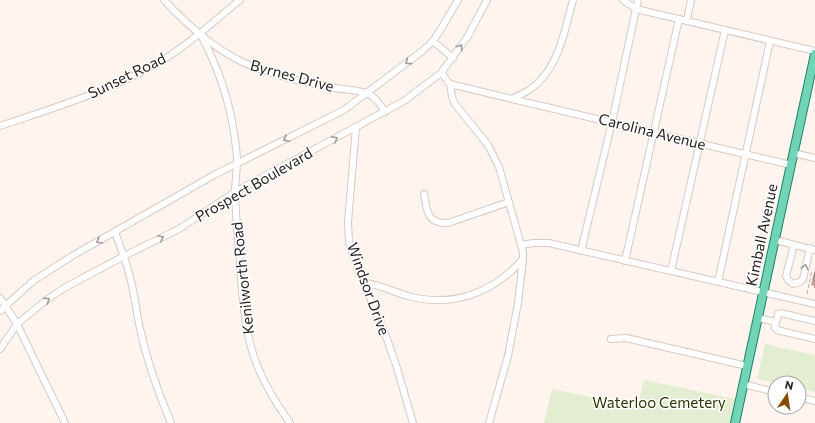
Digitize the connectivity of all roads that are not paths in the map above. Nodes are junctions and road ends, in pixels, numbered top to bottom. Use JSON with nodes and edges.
{"nodes":[{"id":1,"x":164,"y":0,"type":"edge"},
{"id":2,"x":240,"y":0,"type":"edge"},
{"id":3,"x":458,"y":0,"type":"edge"},
{"id":4,"x":487,"y":0,"type":"edge"},
{"id":5,"x":573,"y":0,"type":"edge"},
{"id":6,"x":624,"y":0,"type":"edge"},
{"id":7,"x":638,"y":0,"type":"edge"},
{"id":8,"x":691,"y":0,"type":"edge"},
{"id":9,"x":636,"y":9,"type":"junction"},
{"id":10,"x":679,"y":18,"type":"junction"},
{"id":11,"x":687,"y":20,"type":"junction"},
{"id":12,"x":725,"y":30,"type":"junction"},
{"id":13,"x":200,"y":33,"type":"junction"},
{"id":14,"x":433,"y":41,"type":"junction"},
{"id":15,"x":770,"y":41,"type":"junction"},
{"id":16,"x":815,"y":52,"type":"edge"},
{"id":17,"x":453,"y":58,"type":"junction"},
{"id":18,"x":441,"y":73,"type":"junction"},
{"id":19,"x":450,"y":84,"type":"junction"},
{"id":20,"x":367,"y":93,"type":"junction"},
{"id":21,"x":512,"y":99,"type":"junction"},
{"id":22,"x":385,"y":112,"type":"junction"},
{"id":23,"x":612,"y":122,"type":"junction"},
{"id":24,"x":0,"y":126,"type":"edge"},
{"id":25,"x":356,"y":127,"type":"junction"},
{"id":26,"x":654,"y":132,"type":"junction"},
{"id":27,"x":698,"y":143,"type":"junction"},
{"id":28,"x":793,"y":153,"type":"junction"},
{"id":29,"x":745,"y":154,"type":"junction"},
{"id":30,"x":815,"y":158,"type":"edge"},
{"id":31,"x":236,"y":164,"type":"junction"},
{"id":32,"x":791,"y":165,"type":"junction"},
{"id":33,"x":235,"y":192,"type":"junction"},
{"id":34,"x":424,"y":194,"type":"dead end"},
{"id":35,"x":509,"y":202,"type":"junction"},
{"id":36,"x":115,"y":232,"type":"junction"},
{"id":37,"x":775,"y":240,"type":"junction"},
{"id":38,"x":522,"y":245,"type":"junction"},
{"id":39,"x":794,"y":245,"type":"junction"},
{"id":40,"x":812,"y":249,"type":"edge"},
{"id":41,"x":581,"y":251,"type":"junction"},
{"id":42,"x":124,"y":256,"type":"junction"},
{"id":43,"x":523,"y":259,"type":"junction"},
{"id":44,"x":625,"y":261,"type":"junction"},
{"id":45,"x":670,"y":271,"type":"junction"},
{"id":46,"x":718,"y":282,"type":"junction"},
{"id":47,"x":364,"y":283,"type":"junction"},
{"id":48,"x":764,"y":292,"type":"junction"},
{"id":49,"x":0,"y":298,"type":"edge"},
{"id":50,"x":815,"y":304,"type":"edge"},
{"id":51,"x":2,"y":308,"type":"edge"},
{"id":52,"x":758,"y":318,"type":"junction"},
{"id":53,"x":815,"y":321,"type":"edge"},
{"id":54,"x":776,"y":322,"type":"junction"},
{"id":55,"x":17,"y":324,"type":"junction"},
{"id":56,"x":611,"y":339,"type":"dead end"},
{"id":57,"x":815,"y":339,"type":"edge"},
{"id":58,"x":0,"y":349,"type":"edge"},
{"id":59,"x":747,"y":366,"type":"junction"},
{"id":60,"x":743,"y":384,"type":"junction"},
{"id":61,"x":767,"y":390,"type":"edge"},
{"id":62,"x":65,"y":423,"type":"edge"},
{"id":63,"x":171,"y":423,"type":"edge"},
{"id":64,"x":290,"y":423,"type":"edge"},
{"id":65,"x":413,"y":423,"type":"edge"},
{"id":66,"x":489,"y":423,"type":"edge"},
{"id":67,"x":735,"y":423,"type":"edge"}],
"edges":[{"from":1,"to":13,"type":"street","name":"Byrnes Drive"},
{"from":2,"to":13,"type":"street","name":"Sunset Road"},
{"from":3,"to":14,"type":"street","name":"Prospect Boulevard"},
{"from":17,"to":4,"type":"street","name":"Prospect Boulevard","one_way":true},
{"from":5,"to":21,"type":"street"},
{"from":6,"to":9,"type":"street"},
{"from":7,"to":9,"type":"street"},
{"from":8,"to":11,"type":"street"},
{"from":9,"to":10,"type":"street"},
{"from":9,"to":23,"type":"street"},
{"from":10,"to":11,"type":"street"},
{"from":10,"to":26,"type":"street"},
{"from":11,"to":12,"type":"street"},
{"from":12,"to":15,"type":"street"},
{"from":12,"to":27,"type":"street"},
{"from":13,"to":20,"type":"street","name":"Byrnes Drive"},
{"from":13,"to":24,"type":"street","name":"Sunset Road"},
{"from":13,"to":31,"type":"street","name":"Kenilworth Road"},
{"from":14,"to":17,"type":"street"},
{"from":14,"to":20,"type":"street","name":"Prospect Boulevard","one_way":true},
{"from":15,"to":16,"type":"street"},
{"from":15,"to":29,"type":"street"},
{"from":16,"to":28,"type":"main road","name":"Kimball Avenue"},
{"from":17,"to":18,"type":"street","name":"Prospect Boulevard"},
{"from":18,"to":19,"type":"street"},
{"from":18,"to":22,"type":"street","name":"Prospect Boulevard"},
{"from":19,"to":21,"type":"street","name":"Carolina Avenue"},
{"from":19,"to":35,"type":"street"},
{"from":20,"to":22,"type":"street"},
{"from":20,"to":31,"type":"street","name":"Prospect Boulevard","one_way":true},
{"from":21,"to":23,"type":"street","name":"Carolina Avenue"},
{"from":22,"to":25,"type":"street","name":"Prospect Boulevard"},
{"from":23,"to":26,"type":"street","name":"Carolina Avenue"},
{"from":23,"to":41,"type":"street"},
{"from":33,"to":25,"type":"street","name":"Prospect Boulevard","one_way":true},
{"from":25,"to":47,"type":"street","name":"Windsor Drive"},
{"from":26,"to":27,"type":"street","name":"Carolina Avenue"},
{"from":26,"to":44,"type":"street"},
{"from":27,"to":29,"type":"street","name":"Carolina Avenue"},
{"from":27,"to":45,"type":"street"},
{"from":28,"to":30,"type":"street"},
{"from":28,"to":32,"type":"main road","name":"Kimball Avenue"},
{"from":29,"to":32,"type":"street","name":"Carolina Avenue"},
{"from":29,"to":46,"type":"street"},
{"from":31,"to":33,"type":"street","name":"Kenilworth Road"},
{"from":31,"to":36,"type":"street","name":"Prospect Boulevard"},
{"from":32,"to":37,"type":"main road","name":"Kimball Avenue"},
{"from":42,"to":33,"type":"street","name":"Prospect Boulevard","one_way":true},
{"from":33,"to":64,"type":"street","name":"Kenilworth Road"},
{"from":34,"to":35,"type":"street"},
{"from":35,"to":38,"type":"street"},
{"from":36,"to":42,"type":"street"},
{"from":36,"to":51,"type":"street","name":"Prospect Boulevard","one_way":true},
{"from":37,"to":39,"type":"street"},
{"from":37,"to":48,"type":"main road","name":"Kimball Avenue"},
{"from":38,"to":41,"type":"street"},
{"from":38,"to":43,"type":"street"},
{"from":39,"to":40,"type":"street"},
{"from":39,"to":40,"type":"street","one_way":true},
{"from":41,"to":44,"type":"street"},
{"from":55,"to":42,"type":"street","name":"Prospect Boulevard","one_way":true},
{"from":42,"to":63,"type":"street"},
{"from":43,"to":47,"type":"street"},
{"from":43,"to":66,"type":"street"},
{"from":44,"to":45,"type":"street"},
{"from":45,"to":46,"type":"street"},
{"from":46,"to":48,"type":"street"},
{"from":47,"to":65,"type":"street","name":"Windsor Drive"},
{"from":48,"to":50,"type":"street"},
{"from":48,"to":52,"type":"main road","name":"Kimball Avenue"},
{"from":49,"to":51,"type":"street"},
{"from":51,"to":55,"type":"street"},
{"from":52,"to":54,"type":"street"},
{"from":52,"to":59,"type":"main road","name":"Kimball Avenue"},
{"from":53,"to":54,"type":"street"},
{"from":54,"to":57,"type":"street"},
{"from":55,"to":58,"type":"street","name":"Prospect Boulevard"},
{"from":55,"to":62,"type":"street"},
{"from":56,"to":59,"type":"street"},
{"from":59,"to":60,"type":"main road","name":"Kimball Avenue"},
{"from":60,"to":61,"type":"street"},
{"from":60,"to":67,"type":"main road","name":"Kimball Avenue"}]}
